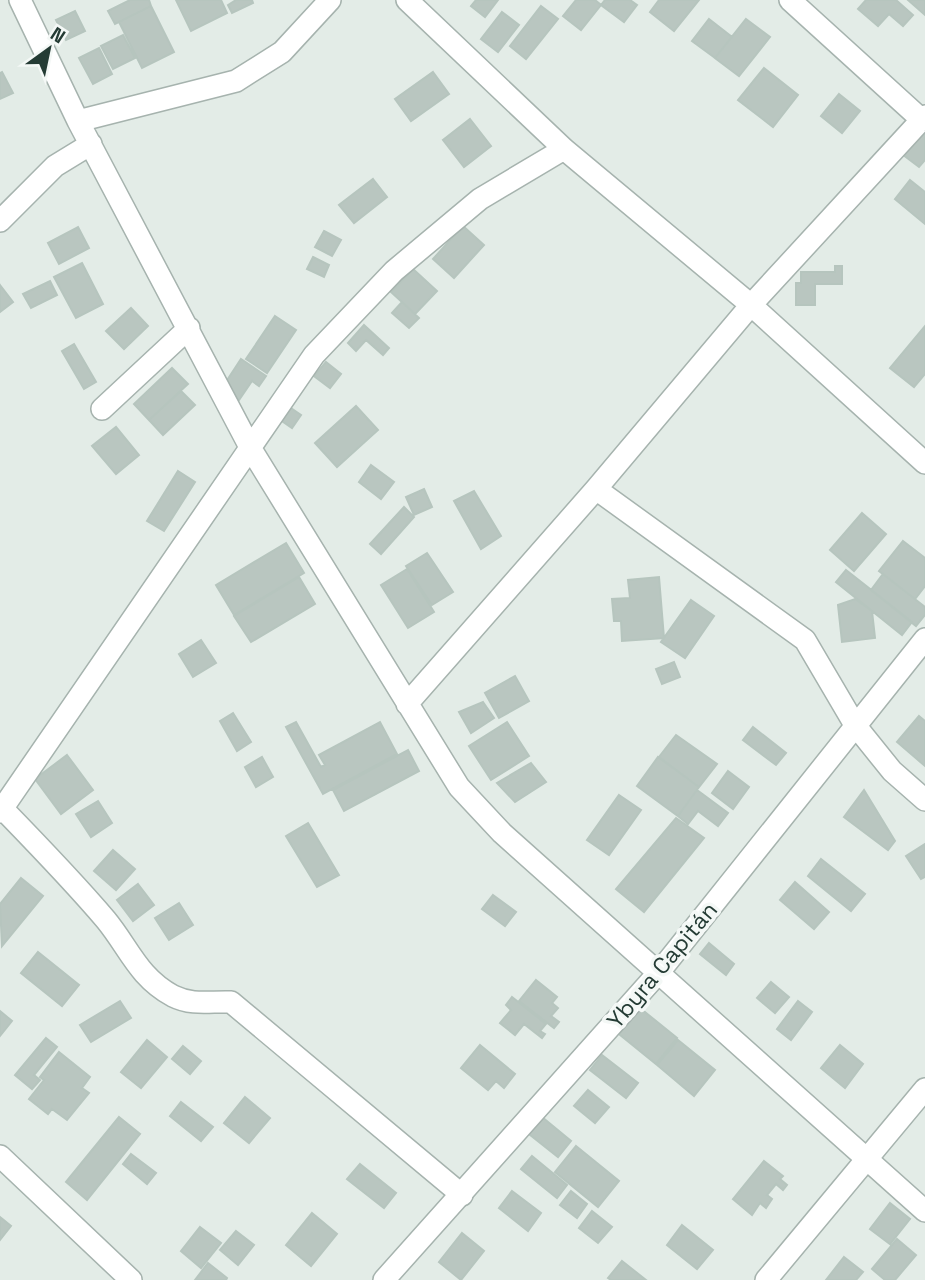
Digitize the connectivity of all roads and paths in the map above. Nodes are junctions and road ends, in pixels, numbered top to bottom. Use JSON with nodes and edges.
{"nodes":[{"id":1,"x":20,"y":0,"type":"edge"},
{"id":2,"x":330,"y":0,"type":"edge"},
{"id":3,"x":407,"y":0,"type":"edge"},
{"id":4,"x":790,"y":0,"type":"edge"},
{"id":5,"x":923,"y":118,"type":"edge"},
{"id":6,"x":78,"y":121,"type":"junction"},
{"id":7,"x":91,"y":144,"type":"junction"},
{"id":8,"x":564,"y":149,"type":"junction"},
{"id":9,"x":0,"y":221,"type":"edge"},
{"id":10,"x":751,"y":305,"type":"junction"},
{"id":11,"x":189,"y":328,"type":"junction"},
{"id":12,"x":102,"y":409,"type":"dead end"},
{"id":13,"x":251,"y":449,"type":"junction"},
{"id":14,"x":925,"y":463,"type":"edge"},
{"id":15,"x":597,"y":489,"type":"junction"},
{"id":16,"x":925,"y":639,"type":"edge"},
{"id":17,"x":407,"y":704,"type":"junction"},
{"id":18,"x":855,"y":725,"type":"junction"},
{"id":19,"x":925,"y":800,"type":"edge"},
{"id":20,"x":1,"y":808,"type":"edge"},
{"id":21,"x":660,"y":971,"type":"junction"},
{"id":22,"x":925,"y":1089,"type":"edge"},
{"id":23,"x":0,"y":1156,"type":"edge"},
{"id":24,"x":866,"y":1161,"type":"junction"},
{"id":25,"x":461,"y":1195,"type":"junction"},
{"id":26,"x":925,"y":1212,"type":"edge"},
{"id":27,"x":131,"y":1280,"type":"edge"},
{"id":28,"x":384,"y":1280,"type":"edge"},
{"id":29,"x":766,"y":1280,"type":"edge"}],
"edges":[{"from":1,"to":6,"type":"street"},
{"from":2,"to":6,"type":"street"},
{"from":3,"to":8,"type":"street"},
{"from":4,"to":5,"type":"street"},
{"from":5,"to":10,"type":"street"},
{"from":6,"to":7,"type":"street"},
{"from":7,"to":9,"type":"street"},
{"from":7,"to":11,"type":"street"},
{"from":8,"to":10,"type":"street"},
{"from":8,"to":13,"type":"street"},
{"from":10,"to":14,"type":"street"},
{"from":10,"to":15,"type":"street"},
{"from":11,"to":12,"type":"street"},
{"from":11,"to":13,"type":"street"},
{"from":13,"to":17,"type":"street"},
{"from":13,"to":20,"type":"street"},
{"from":15,"to":17,"type":"street"},
{"from":15,"to":18,"type":"street"},
{"from":16,"to":18,"type":"street","name":"Ybyra Capitán"},
{"from":17,"to":21,"type":"street"},
{"from":18,"to":19,"type":"street"},
{"from":18,"to":21,"type":"street","name":"Ybyra Capitán"},
{"from":20,"to":25,"type":"street"},
{"from":21,"to":24,"type":"street"},
{"from":21,"to":25,"type":"street","name":"Ybyra Capitán"},
{"from":22,"to":24,"type":"street"},
{"from":23,"to":27,"type":"street"},
{"from":24,"to":26,"type":"street"},
{"from":24,"to":29,"type":"street"},
{"from":25,"to":28,"type":"street","name":"Ybyra Capitán"}]}
